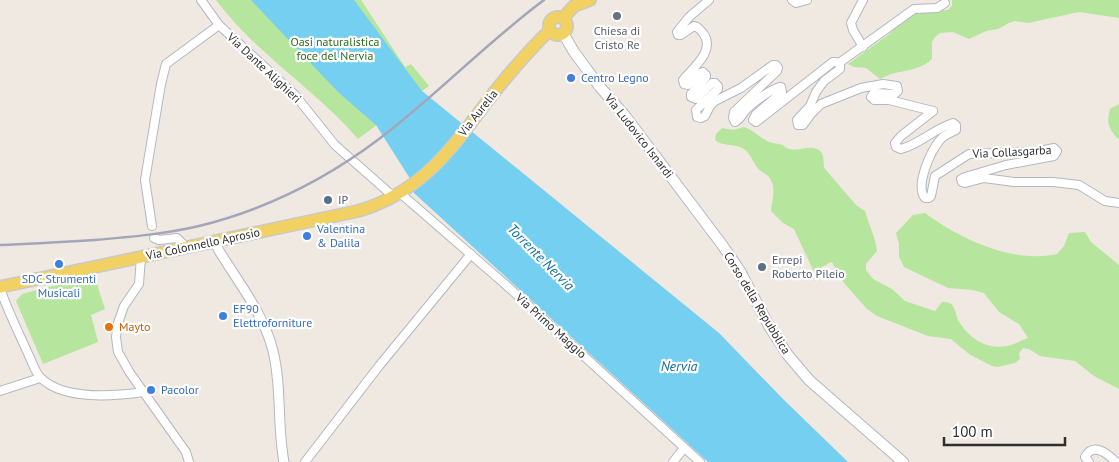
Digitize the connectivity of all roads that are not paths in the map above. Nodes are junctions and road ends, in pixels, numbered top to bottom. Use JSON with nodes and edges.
{"nodes":[{"id":1,"x":201,"y":0,"type":"edge"},
{"id":2,"x":590,"y":0,"type":"edge"},
{"id":3,"x":709,"y":0,"type":"edge"},
{"id":4,"x":792,"y":0,"type":"edge"},
{"id":5,"x":807,"y":0,"type":"edge"},
{"id":6,"x":863,"y":0,"type":"edge"},
{"id":7,"x":945,"y":3,"type":"dead end"},
{"id":8,"x":219,"y":25,"type":"junction"},
{"id":9,"x":557,"y":33,"type":"junction"},
{"id":10,"x":863,"y":46,"type":"junction"},
{"id":11,"x":839,"y":63,"type":"junction"},
{"id":12,"x":399,"y":194,"type":"junction"},
{"id":13,"x":1119,"y":203,"type":"edge"},
{"id":14,"x":704,"y":220,"type":"joint"},
{"id":15,"x":152,"y":226,"type":"dead end"},
{"id":16,"x":154,"y":238,"type":"dead end"},
{"id":17,"x":216,"y":242,"type":"junction"},
{"id":18,"x":187,"y":248,"type":"junction"},
{"id":19,"x":471,"y":254,"type":"junction"},
{"id":20,"x":141,"y":257,"type":"junction"},
{"id":21,"x":0,"y":288,"type":"edge"},
{"id":22,"x":40,"y":378,"type":"junction"},
{"id":23,"x":0,"y":391,"type":"edge"},
{"id":24,"x":144,"y":392,"type":"junction"},
{"id":25,"x":684,"y":448,"type":"junction"},
{"id":26,"x":189,"y":462,"type":"edge"},
{"id":27,"x":284,"y":462,"type":"edge"},
{"id":28,"x":305,"y":462,"type":"edge"},
{"id":29,"x":673,"y":462,"type":"edge"},
{"id":30,"x":700,"y":462,"type":"edge"},
{"id":31,"x":903,"y":462,"type":"edge"},
{"id":32,"x":1088,"y":462,"type":"edge"},
{"id":33,"x":1116,"y":462,"type":"edge"}],
"edges":[{"from":1,"to":8,"type":"street","name":"Via Dante Alighieri"},
{"from":2,"to":9,"type":"main road","name":"Via Aurelia"},
{"from":3,"to":11,"type":"street","name":"Via Collasgarba"},
{"from":4,"to":5,"type":"street"},
{"from":6,"to":10,"type":"street"},
{"from":7,"to":10,"type":"street","name":"Via Collasgarba"},
{"from":8,"to":12,"type":"street","name":"Via Dante Alighieri"},
{"from":8,"to":15,"type":"street"},
{"from":9,"to":12,"type":"main road","name":"Via Aurelia"},
{"from":9,"to":14,"type":"main road","name":"Via Ludovico Isnardi"},
{"from":10,"to":11,"type":"street","name":"Via Collasgarba"},
{"from":11,"to":13,"type":"street","name":"Via Collasgarba"},
{"from":12,"to":17,"type":"main road","name":"Via Colonnello Aprosio"},
{"from":12,"to":19,"type":"street","name":"Via Primo Maggio"},
{"from":14,"to":31,"type":"main road","name":"Corso della Repubblica"},
{"from":16,"to":18,"type":"street"},
{"from":17,"to":18,"type":"main road","name":"Via Colonnello Aprosio"},
{"from":17,"to":27,"type":"street"},
{"from":18,"to":20,"type":"main road","name":"Via Colonnello Aprosio"},
{"from":19,"to":25,"type":"street","name":"Via Primo Maggio"},
{"from":19,"to":28,"type":"street"},
{"from":20,"to":21,"type":"main road","name":"Via Colonnello Aprosio"},
{"from":20,"to":24,"type":"street"},
{"from":21,"to":22,"type":"street"},
{"from":22,"to":23,"type":"street"},
{"from":22,"to":24,"type":"street"},
{"from":24,"to":26,"type":"street"},
{"from":25,"to":29,"type":"street"},
{"from":25,"to":30,"type":"street","name":"Via Primo Maggio"},
{"from":32,"to":33,"type":"street"}]}
